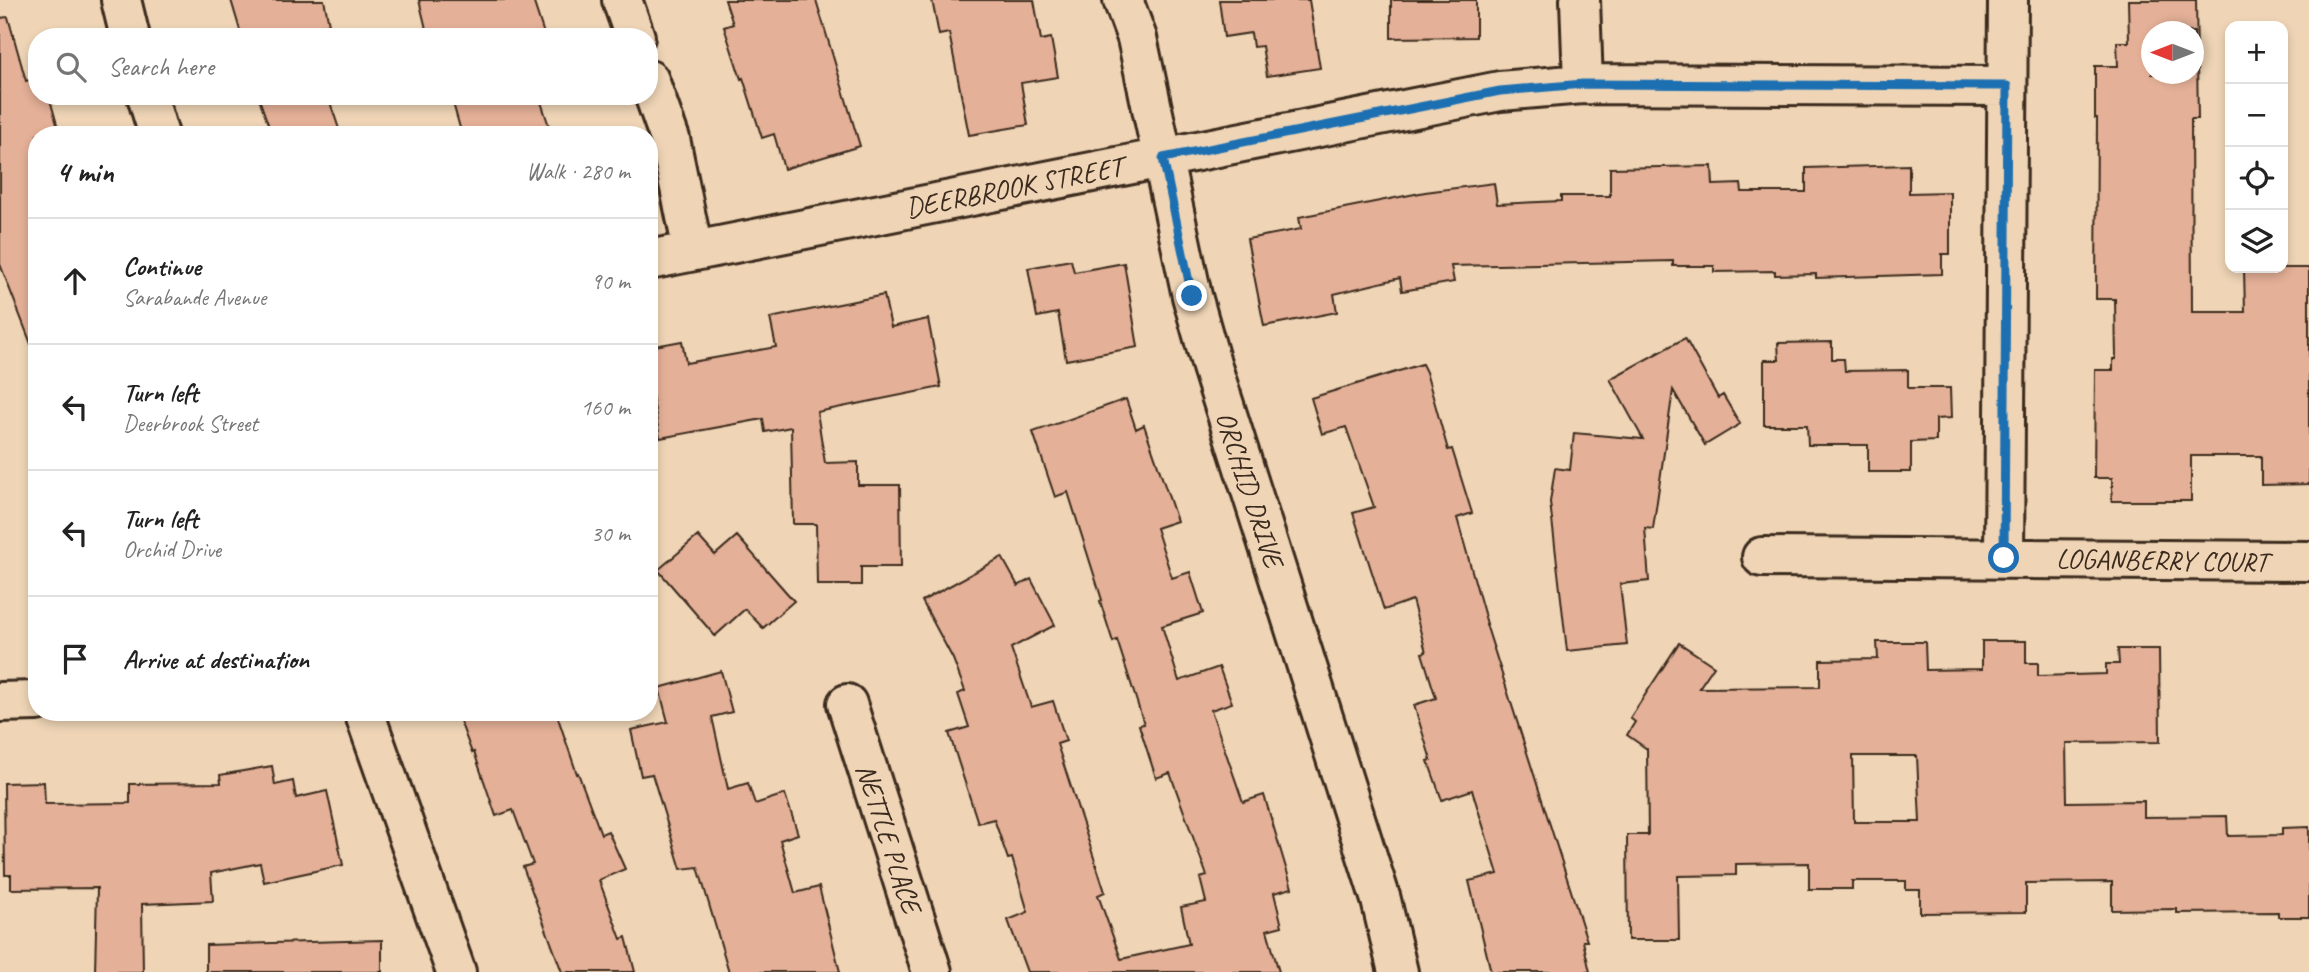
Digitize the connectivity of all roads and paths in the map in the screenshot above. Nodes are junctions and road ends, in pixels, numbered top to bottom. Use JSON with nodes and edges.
{"nodes":[{"id":1,"x":121,"y":0,"type":"edge"},
{"id":2,"x":622,"y":0,"type":"edge"},
{"id":3,"x":1123,"y":0,"type":"edge"},
{"id":4,"x":1580,"y":0,"type":"edge"},
{"id":5,"x":2008,"y":0,"type":"edge"},
{"id":6,"x":128,"y":28,"type":"edge"},
{"id":7,"x":632,"y":28,"type":"edge"},
{"id":8,"x":1583,"y":84,"type":"junction"},
{"id":9,"x":2007,"y":86,"type":"junction"},
{"id":10,"x":150,"y":105,"type":"edge"},
{"id":11,"x":658,"y":105,"type":"edge"},
{"id":12,"x":156,"y":126,"type":"edge"},
{"id":13,"x":1163,"y":158,"type":"junction"},
{"id":14,"x":693,"y":251,"type":"junction"},
{"id":15,"x":658,"y":258,"type":"edge"},
{"id":16,"x":1762,"y":556,"type":"dead end"},
{"id":17,"x":2004,"y":558,"type":"junction"},
{"id":18,"x":2309,"y":561,"type":"edge"},
{"id":19,"x":28,"y":701,"type":"edge"},
{"id":20,"x":0,"y":702,"type":"edge"},
{"id":21,"x":847,"y":704,"type":"dead end"},
{"id":22,"x":367,"y":721,"type":"edge"},
{"id":23,"x":456,"y":972,"type":"edge"},
{"id":24,"x":932,"y":972,"type":"edge"},
{"id":25,"x":1398,"y":972,"type":"edge"}],
"edges":[{"from":1,"to":6,"type":"street"},
{"from":2,"to":7,"type":"street"},
{"from":3,"to":13,"type":"street","name":"ORCHID DRIVE"},
{"from":4,"to":8,"type":"street"},
{"from":5,"to":9,"type":"street"},
{"from":8,"to":9,"type":"street","name":"DEERBROOK STREET"},
{"from":8,"to":13,"type":"street","name":"DEERBROOK STREET"},
{"from":9,"to":17,"type":"street"},
{"from":10,"to":12,"type":"street"},
{"from":11,"to":14,"type":"street"},
{"from":13,"to":14,"type":"street","name":"DEERBROOK STREET"},
{"from":13,"to":25,"type":"street","name":"ORCHID DRIVE"},
{"from":14,"to":15,"type":"street","name":"DEERBROOK STREET"},
{"from":16,"to":17,"type":"street","name":"LOGANBERRY COURT"},
{"from":17,"to":18,"type":"street","name":"LOGANBERRY COURT"},
{"from":19,"to":20,"type":"street"},
{"from":21,"to":24,"type":"street","name":"NETTLE PLACE"},
{"from":22,"to":23,"type":"street"}]}
